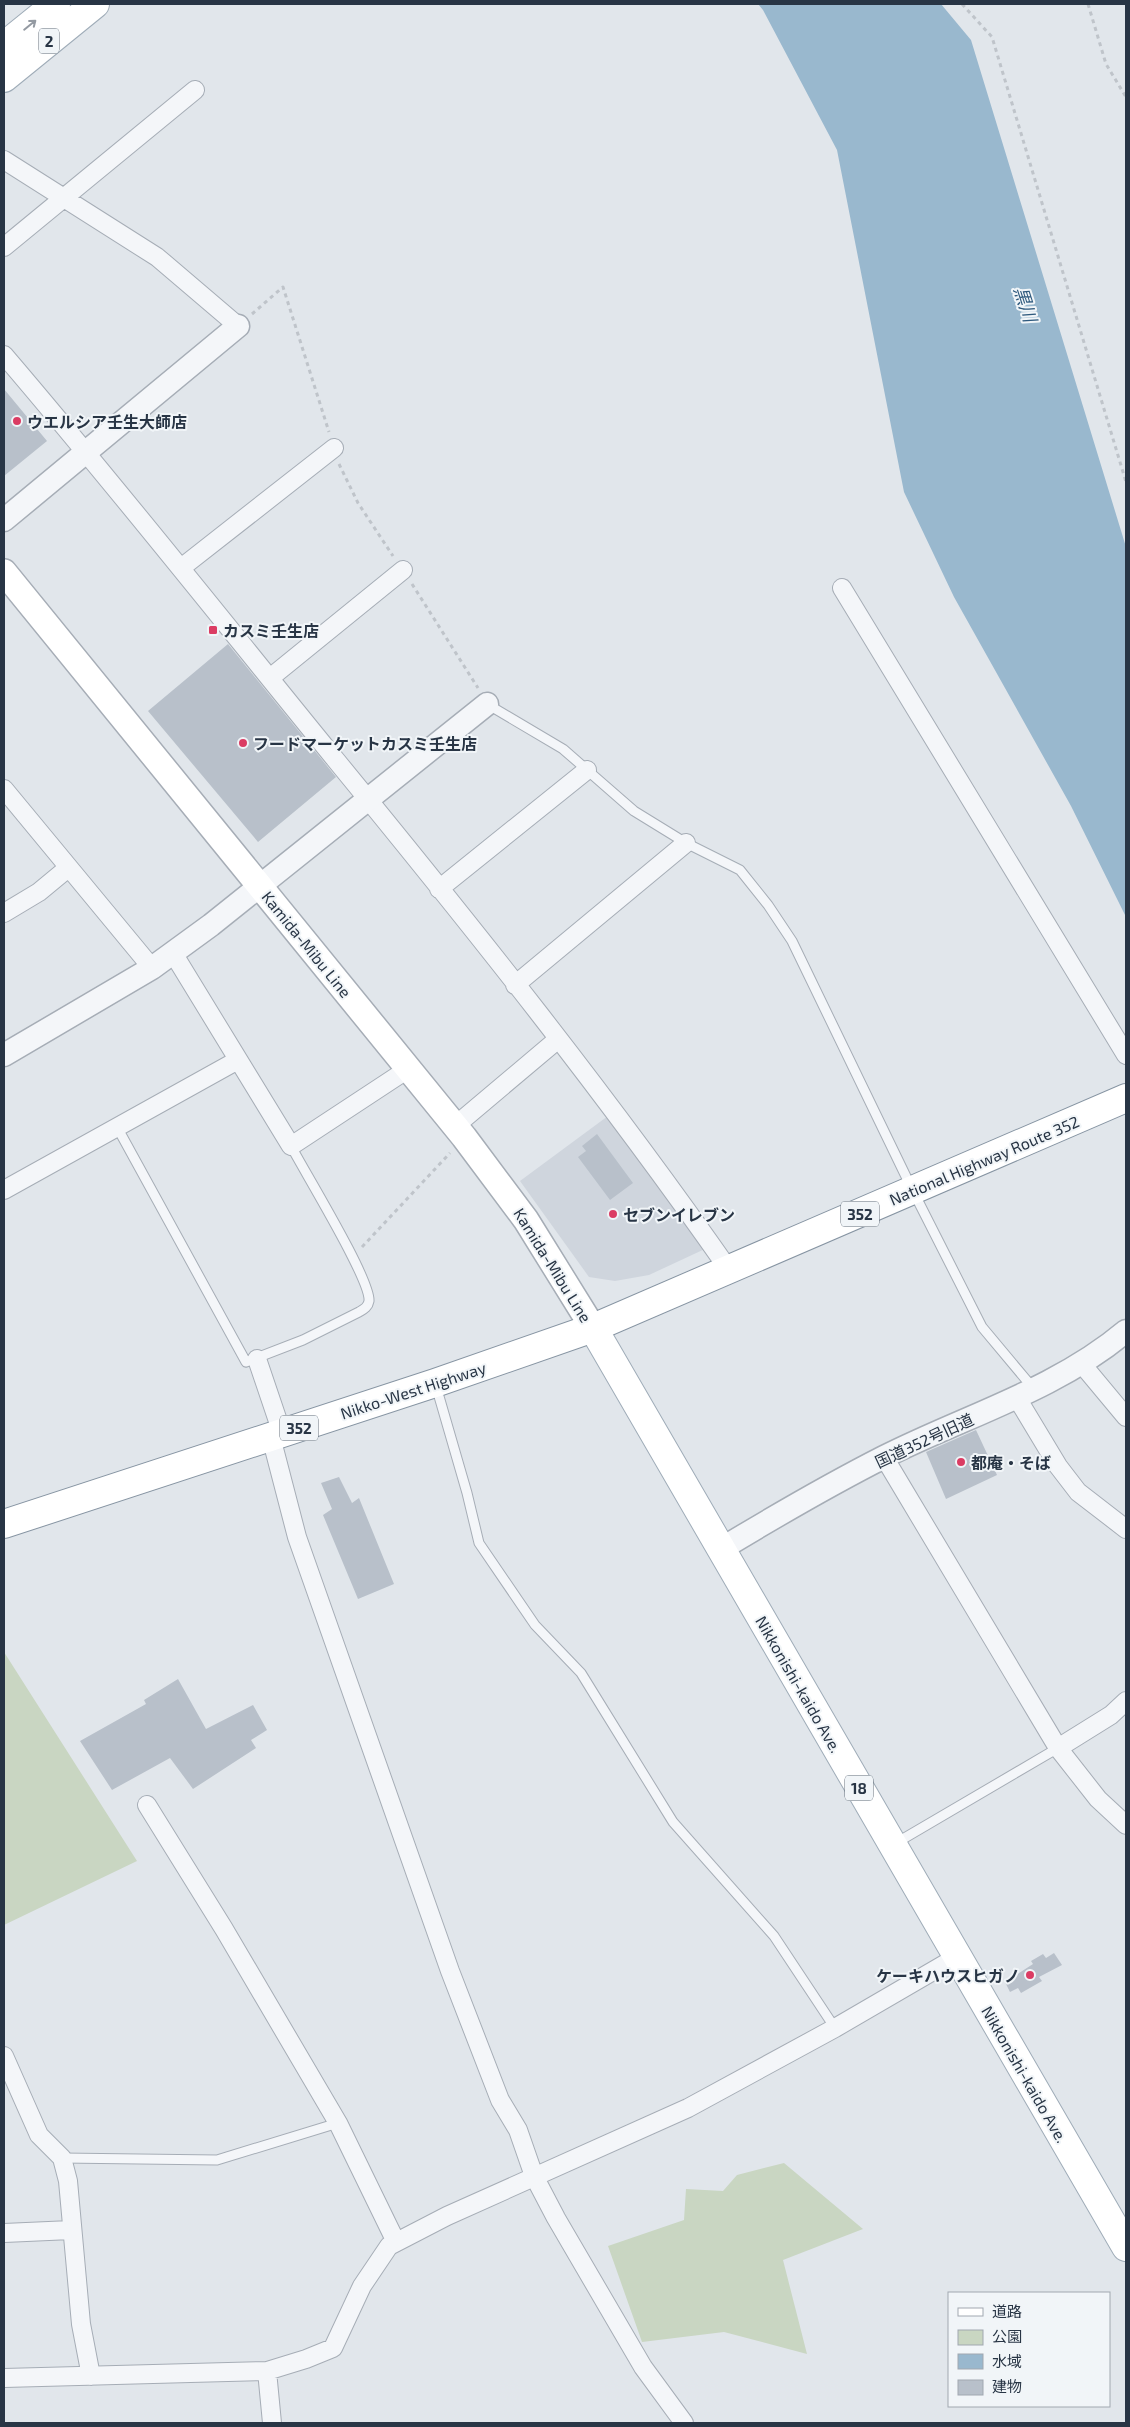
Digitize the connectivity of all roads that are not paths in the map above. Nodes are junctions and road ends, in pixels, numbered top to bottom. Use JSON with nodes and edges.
{"nodes":[{"id":1,"x":56,"y":4,"type":"edge"},
{"id":2,"x":95,"y":4,"type":"edge"},
{"id":3,"x":4,"y":46,"type":"edge"},
{"id":4,"x":4,"y":78,"type":"edge"},
{"id":5,"x":195,"y":90,"type":"dead end"},
{"id":6,"x":4,"y":160,"type":"edge"},
{"id":7,"x":63,"y":199,"type":"junction"},
{"id":8,"x":4,"y":247,"type":"edge"},
{"id":9,"x":238,"y":326,"type":"joint"},
{"id":10,"x":4,"y":355,"type":"edge"},
{"id":11,"x":334,"y":448,"type":"road end"},
{"id":12,"x":87,"y":453,"type":"junction"},
{"id":13,"x":4,"y":520,"type":"edge"},
{"id":14,"x":180,"y":568,"type":"junction"},
{"id":15,"x":402,"y":570,"type":"road end"},
{"id":16,"x":4,"y":572,"type":"edge"},
{"id":17,"x":842,"y":588,"type":"dead end"},
{"id":18,"x":270,"y":678,"type":"junction"},
{"id":19,"x":487,"y":704,"type":"joint"},
{"id":20,"x":587,"y":770,"type":"junction"},
{"id":21,"x":4,"y":789,"type":"edge"},
{"id":22,"x":368,"y":800,"type":"junction"},
{"id":23,"x":686,"y":843,"type":"junction"},
{"id":24,"x":68,"y":868,"type":"junction"},
{"id":25,"x":260,"y":886,"type":"junction"},
{"id":26,"x":439,"y":889,"type":"junction"},
{"id":27,"x":4,"y":913,"type":"edge"},
{"id":28,"x":173,"y":953,"type":"junction"},
{"id":29,"x":152,"y":968,"type":"junction"},
{"id":30,"x":515,"y":985,"type":"junction"},
{"id":31,"x":558,"y":1040,"type":"junction"},
{"id":32,"x":4,"y":1055,"type":"edge"},
{"id":33,"x":1126,"y":1055,"type":"edge"},
{"id":34,"x":238,"y":1060,"type":"junction"},
{"id":35,"x":408,"y":1069,"type":"junction"},
{"id":36,"x":1126,"y":1098,"type":"edge"},
{"id":37,"x":117,"y":1127,"type":"junction"},
{"id":38,"x":460,"y":1131,"type":"junction"},
{"id":39,"x":291,"y":1146,"type":"junction"},
{"id":40,"x":4,"y":1190,"type":"edge"},
{"id":41,"x":913,"y":1191,"type":"junction"},
{"id":42,"x":729,"y":1270,"type":"junction"},
{"id":43,"x":594,"y":1328,"type":"junction"},
{"id":44,"x":1126,"y":1331,"type":"edge"},
{"id":45,"x":257,"y":1359,"type":"junction"},
{"id":46,"x":1081,"y":1363,"type":"junction"},
{"id":47,"x":435,"y":1383,"type":"junction"},
{"id":48,"x":1025,"y":1394,"type":"junction"},
{"id":49,"x":1126,"y":1417,"type":"edge"},
{"id":50,"x":277,"y":1435,"type":"junction"},
{"id":51,"x":884,"y":1457,"type":"junction"},
{"id":52,"x":4,"y":1524,"type":"edge"},
{"id":53,"x":1126,"y":1529,"type":"edge"},
{"id":54,"x":721,"y":1549,"type":"junction"},
{"id":55,"x":1126,"y":1701,"type":"edge"},
{"id":56,"x":1058,"y":1748,"type":"junction"},
{"id":57,"x":147,"y":1805,"type":"dead end"},
{"id":58,"x":1126,"y":1825,"type":"edge"},
{"id":59,"x":893,"y":1845,"type":"junction"},
{"id":60,"x":957,"y":1957,"type":"junction"},
{"id":61,"x":835,"y":2028,"type":"junction"},
{"id":62,"x":4,"y":2056,"type":"edge"},
{"id":63,"x":338,"y":2123,"type":"junction"},
{"id":64,"x":62,"y":2158,"type":"junction"},
{"id":65,"x":534,"y":2176,"type":"junction"},
{"id":66,"x":71,"y":2230,"type":"junction"},
{"id":67,"x":4,"y":2233,"type":"edge"},
{"id":68,"x":396,"y":2242,"type":"junction"},
{"id":69,"x":1126,"y":2247,"type":"edge"},
{"id":70,"x":267,"y":2371,"type":"junction"},
{"id":71,"x":91,"y":2376,"type":"junction"},
{"id":72,"x":4,"y":2378,"type":"edge"},
{"id":73,"x":272,"y":2423,"type":"edge"},
{"id":74,"x":684,"y":2423,"type":"edge"}],
"edges":[{"from":3,"to":1,"type":"main road","number":"2","one_way":true},
{"from":2,"to":4,"type":"main road","number":"2"},
{"from":5,"to":7,"type":"street"},
{"from":6,"to":7,"type":"street"},
{"from":7,"to":8,"type":"street"},
{"from":7,"to":9,"type":"street"},
{"from":9,"to":12,"type":"street"},
{"from":10,"to":12,"type":"street"},
{"from":11,"to":14,"type":"street"},
{"from":12,"to":13,"type":"street"},
{"from":12,"to":14,"type":"street"},
{"from":14,"to":18,"type":"street"},
{"from":15,"to":18,"type":"street"},
{"from":16,"to":25,"type":"main road","name":"Kamida-Mibu Line"},
{"from":17,"to":33,"type":"street"},
{"from":18,"to":22,"type":"street"},
{"from":19,"to":20,"type":"lane"},
{"from":19,"to":22,"type":"street"},
{"from":20,"to":23,"type":"lane"},
{"from":20,"to":26,"type":"street"},
{"from":21,"to":24,"type":"street"},
{"from":22,"to":25,"type":"street"},
{"from":22,"to":26,"type":"street"},
{"from":23,"to":30,"type":"street"},
{"from":23,"to":41,"type":"lane"},
{"from":24,"to":27,"type":"street"},
{"from":24,"to":29,"type":"street"},
{"from":25,"to":28,"type":"street"},
{"from":25,"to":35,"type":"main road","name":"Kamida-Mibu Line"},
{"from":26,"to":30,"type":"street"},
{"from":28,"to":29,"type":"street"},
{"from":28,"to":34,"type":"street"},
{"from":29,"to":32,"type":"street"},
{"from":30,"to":31,"type":"street"},
{"from":31,"to":38,"type":"street"},
{"from":31,"to":42,"type":"street"},
{"from":34,"to":37,"type":"street"},
{"from":34,"to":39,"type":"street"},
{"from":35,"to":38,"type":"main road","name":"Kamida-Mibu Line"},
{"from":35,"to":39,"type":"street"},
{"from":36,"to":41,"type":"main road","name":"National Highway Route 352","number":"352"},
{"from":37,"to":40,"type":"street"},
{"from":37,"to":45,"type":"lane"},
{"from":38,"to":43,"type":"main road","name":"Kamida-Mibu Line"},
{"from":39,"to":45,"type":"lane"},
{"from":41,"to":42,"type":"main road","name":"National Highway Route 352","number":"352"},
{"from":41,"to":48,"type":"lane"},
{"from":42,"to":43,"type":"main road","name":"National Highway Route 352","number":"352"},
{"from":43,"to":47,"type":"main road","name":"Nikko-West Highway","number":"352"},
{"from":43,"to":54,"type":"main road","name":"Nikkonishi-kaido Ave.","number":"18"},
{"from":44,"to":46,"type":"street","name":"国道352号旧道"},
{"from":45,"to":50,"type":"street"},
{"from":46,"to":48,"type":"street","name":"国道352号旧道"},
{"from":46,"to":49,"type":"street"},
{"from":47,"to":50,"type":"main road","name":"Nikko-West Highway","number":"352"},
{"from":47,"to":61,"type":"lane"},
{"from":48,"to":51,"type":"street","name":"国道352号旧道"},
{"from":48,"to":53,"type":"street"},
{"from":50,"to":52,"type":"main road","name":"Nikko-West Highway","number":"352"},
{"from":50,"to":65,"type":"street"},
{"from":51,"to":54,"type":"street","name":"国道352号旧道"},
{"from":51,"to":56,"type":"street"},
{"from":54,"to":59,"type":"main road","name":"Nikkonishi-kaido Ave.","number":"18"},
{"from":55,"to":56,"type":"street"},
{"from":56,"to":58,"type":"street"},
{"from":56,"to":59,"type":"lane"},
{"from":57,"to":63,"type":"street"},
{"from":59,"to":60,"type":"main road","name":"Nikkonishi-kaido Ave.","number":"18"},
{"from":60,"to":61,"type":"street"},
{"from":60,"to":69,"type":"main road","name":"Nikkonishi-kaido Ave.","number":"18"},
{"from":61,"to":65,"type":"street"},
{"from":62,"to":64,"type":"street"},
{"from":63,"to":64,"type":"lane"},
{"from":63,"to":68,"type":"street"},
{"from":64,"to":66,"type":"street"},
{"from":65,"to":68,"type":"street"},
{"from":65,"to":74,"type":"street"},
{"from":66,"to":67,"type":"street"},
{"from":66,"to":71,"type":"street"},
{"from":68,"to":70,"type":"street"},
{"from":70,"to":71,"type":"street"},
{"from":70,"to":73,"type":"street"},
{"from":71,"to":72,"type":"street"}]}
